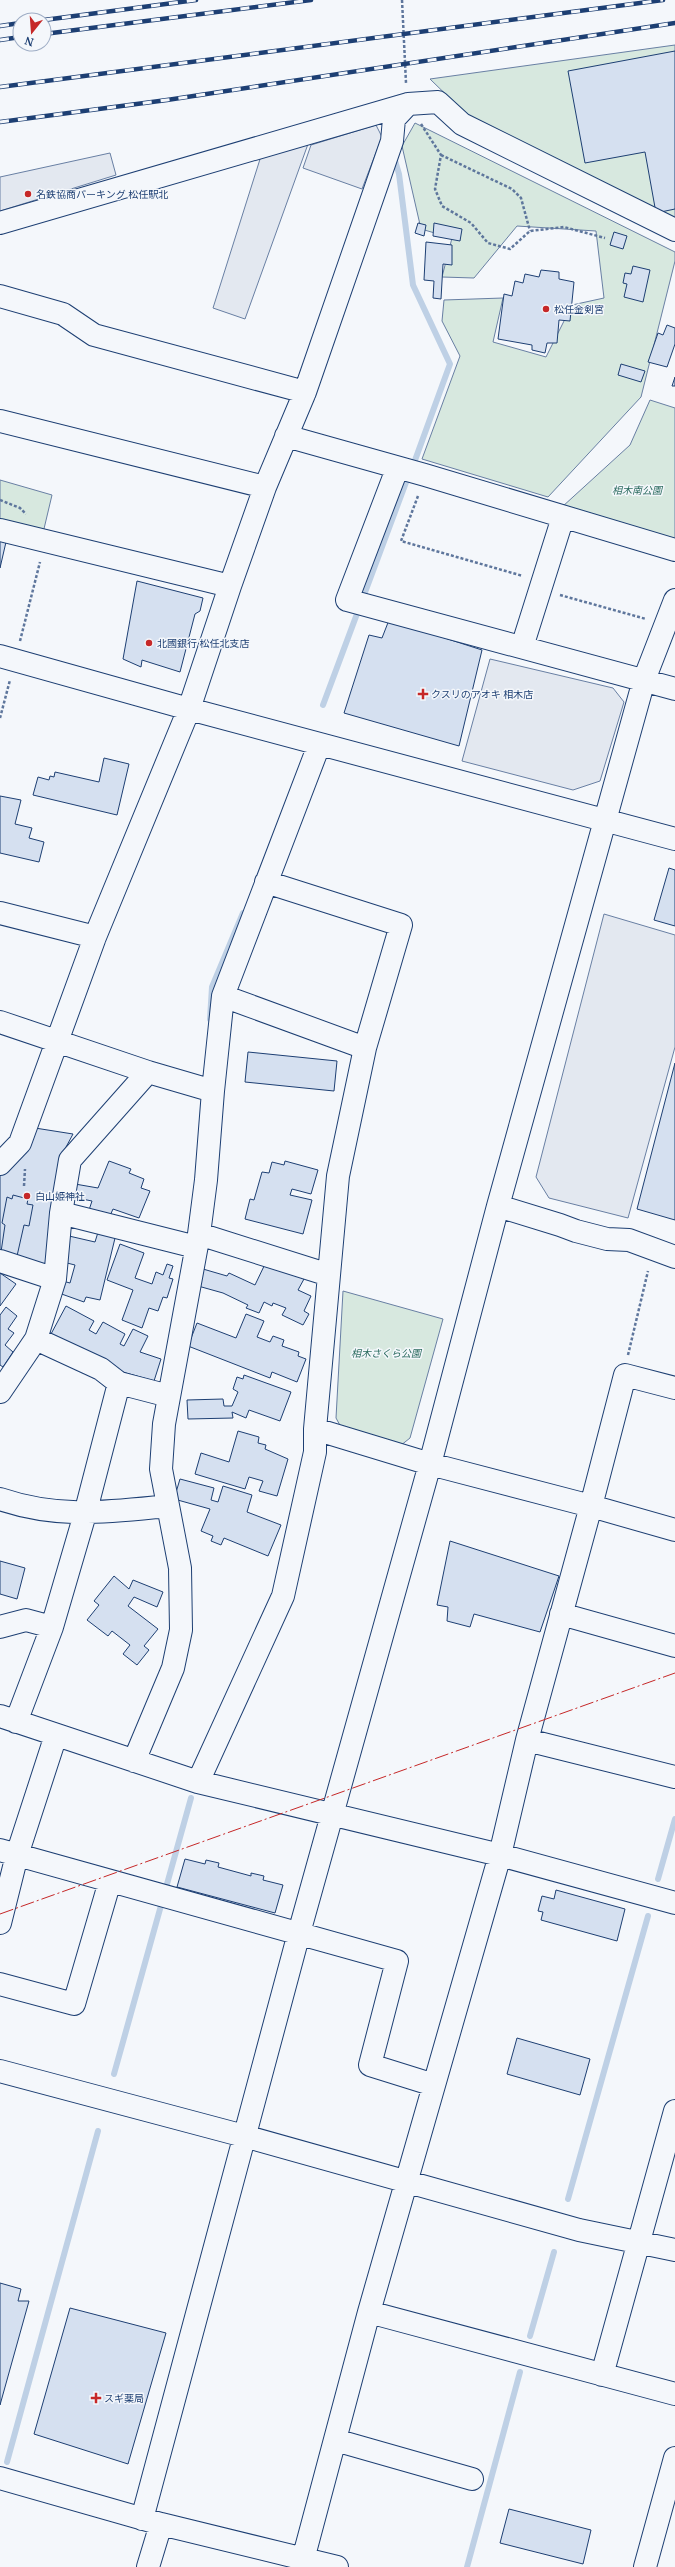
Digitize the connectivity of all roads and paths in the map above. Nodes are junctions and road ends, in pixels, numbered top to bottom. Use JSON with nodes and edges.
{"nodes":[{"id":1,"x":402,"y":0,"type":"edge"},
{"id":2,"x":408,"y":104,"type":"junction"},
{"id":3,"x":441,"y":155,"type":"junction"},
{"id":4,"x":0,"y":223,"type":"edge"},
{"id":5,"x":675,"y":230,"type":"edge"},
{"id":6,"x":530,"y":231,"type":"junction"},
{"id":7,"x":605,"y":238,"type":"dead end"},
{"id":8,"x":0,"y":296,"type":"edge"},
{"id":9,"x":305,"y":392,"type":"junction"},
{"id":10,"x":0,"y":421,"type":"edge"},
{"id":11,"x":286,"y":436,"type":"junction"},
{"id":12,"x":397,"y":469,"type":"junction"},
{"id":13,"x":425,"y":475,"type":"junction"},
{"id":14,"x":266,"y":487,"type":"junction"},
{"id":15,"x":0,"y":500,"type":"edge"},
{"id":16,"x":563,"y":517,"type":"junction"},
{"id":17,"x":31,"y":518,"type":"dead end"},
{"id":18,"x":0,"y":530,"type":"edge"},
{"id":19,"x":46,"y":541,"type":"junction"},
{"id":20,"x":675,"y":550,"type":"edge"},
{"id":21,"x":542,"y":585,"type":"junction"},
{"id":22,"x":230,"y":586,"type":"junction"},
{"id":23,"x":675,"y":600,"type":"edge"},
{"id":24,"x":666,"y":624,"type":"junction"},
{"id":25,"x":522,"y":647,"type":"junction"},
{"id":26,"x":11,"y":652,"type":"edge"},
{"id":27,"x":644,"y":680,"type":"junction"},
{"id":28,"x":675,"y":689,"type":"edge"},
{"id":29,"x":189,"y":709,"type":"junction"},
{"id":30,"x":0,"y":718,"type":"edge"},
{"id":31,"x":319,"y":745,"type":"junction"},
{"id":32,"x":606,"y":820,"type":"junction"},
{"id":33,"x":675,"y":839,"type":"edge"},
{"id":34,"x":266,"y":882,"type":"junction"},
{"id":35,"x":0,"y":913,"type":"edge"},
{"id":36,"x":95,"y":937,"type":"junction"},
{"id":37,"x":223,"y":996,"type":"junction"},
{"id":38,"x":0,"y":1022,"type":"edge"},
{"id":39,"x":56,"y":1041,"type":"junction"},
{"id":40,"x":365,"y":1048,"type":"junction"},
{"id":41,"x":148,"y":1072,"type":"junction"},
{"id":42,"x":213,"y":1091,"type":"junction"},
{"id":43,"x":0,"y":1164,"type":"edge"},
{"id":44,"x":498,"y":1206,"type":"junction"},
{"id":45,"x":61,"y":1213,"type":"junction"},
{"id":46,"x":198,"y":1240,"type":"junction"},
{"id":47,"x":654,"y":1247,"type":"junction"},
{"id":48,"x":675,"y":1257,"type":"edge"},
{"id":49,"x":0,"y":1261,"type":"edge"},
{"id":50,"x":329,"y":1275,"type":"junction"},
{"id":51,"x":55,"y":1279,"type":"junction"},
{"id":52,"x":36,"y":1339,"type":"junction"},
{"id":53,"x":625,"y":1376,"type":"junction"},
{"id":54,"x":119,"y":1383,"type":"junction"},
{"id":55,"x":675,"y":1388,"type":"edge"},
{"id":56,"x":0,"y":1392,"type":"edge"},
{"id":57,"x":169,"y":1396,"type":"junction"},
{"id":58,"x":315,"y":1429,"type":"junction"},
{"id":59,"x":430,"y":1464,"type":"junction"},
{"id":60,"x":0,"y":1499,"type":"edge"},
{"id":61,"x":168,"y":1506,"type":"junction"},
{"id":62,"x":591,"y":1506,"type":"junction"},
{"id":63,"x":85,"y":1514,"type":"junction"},
{"id":64,"x":675,"y":1530,"type":"edge"},
{"id":65,"x":562,"y":1614,"type":"junction"},
{"id":66,"x":0,"y":1627,"type":"edge"},
{"id":67,"x":52,"y":1627,"type":"junction"},
{"id":68,"x":675,"y":1646,"type":"edge"},
{"id":69,"x":8,"y":1719,"type":"edge"},
{"id":70,"x":56,"y":1735,"type":"junction"},
{"id":71,"x":527,"y":1740,"type":"junction"},
{"id":72,"x":134,"y":1761,"type":"junction"},
{"id":73,"x":675,"y":1777,"type":"edge"},
{"id":74,"x":198,"y":1782,"type":"junction"},
{"id":75,"x":332,"y":1814,"type":"junction"},
{"id":76,"x":9,"y":1853,"type":"edge"},
{"id":77,"x":500,"y":1855,"type":"junction"},
{"id":78,"x":110,"y":1881,"type":"junction"},
{"id":79,"x":675,"y":1904,"type":"edge"},
{"id":80,"x":0,"y":1923,"type":"edge"},
{"id":81,"x":299,"y":1933,"type":"junction"},
{"id":82,"x":0,"y":1984,"type":"edge"},
{"id":83,"x":0,"y":2072,"type":"edge"},
{"id":84,"x":434,"y":2085,"type":"junction"},
{"id":85,"x":675,"y":2111,"type":"edge"},
{"id":86,"x":244,"y":2136,"type":"junction"},
{"id":87,"x":407,"y":2181,"type":"junction"},
{"id":88,"x":638,"y":2243,"type":"junction"},
{"id":89,"x":675,"y":2250,"type":"edge"},
{"id":90,"x":369,"y":2312,"type":"junction"},
{"id":91,"x":602,"y":2375,"type":"junction"},
{"id":92,"x":675,"y":2394,"type":"edge"},
{"id":93,"x":335,"y":2440,"type":"junction"},
{"id":94,"x":675,"y":2458,"type":"edge"},
{"id":95,"x":0,"y":2478,"type":"edge"},
{"id":96,"x":472,"y":2479,"type":"dead end"},
{"id":97,"x":151,"y":2521,"type":"junction"},
{"id":98,"x":303,"y":2563,"type":"edge"},
{"id":99,"x":148,"y":2567,"type":"edge"},
{"id":100,"x":336,"y":2567,"type":"edge"},
{"id":101,"x":645,"y":2567,"type":"edge"}],
"edges":[{"from":1,"to":2,"type":"path"},
{"from":2,"to":3,"type":"path"},
{"from":2,"to":4,"type":"street"},
{"from":2,"to":5,"type":"street"},
{"from":2,"to":9,"type":"street"},
{"from":3,"to":6,"type":"path"},
{"from":3,"to":6,"type":"path"},
{"from":6,"to":7,"type":"path"},
{"from":8,"to":9,"type":"street"},
{"from":9,"to":11,"type":"street"},
{"from":10,"to":14,"type":"street"},
{"from":11,"to":12,"type":"street"},
{"from":11,"to":14,"type":"street"},
{"from":12,"to":13,"type":"street"},
{"from":12,"to":25,"type":"street"},
{"from":13,"to":16,"type":"street"},
{"from":13,"to":21,"type":"path"},
{"from":14,"to":22,"type":"street"},
{"from":15,"to":17,"type":"path"},
{"from":16,"to":20,"type":"street"},
{"from":16,"to":21,"type":"street"},
{"from":18,"to":19,"type":"street"},
{"from":19,"to":22,"type":"street"},
{"from":19,"to":26,"type":"path"},
{"from":21,"to":24,"type":"path"},
{"from":21,"to":25,"type":"street"},
{"from":22,"to":29,"type":"street"},
{"from":23,"to":24,"type":"street"},
{"from":24,"to":27,"type":"street"},
{"from":25,"to":27,"type":"street"},
{"from":26,"to":29,"type":"street"},
{"from":26,"to":30,"type":"path"},
{"from":27,"to":28,"type":"street"},
{"from":27,"to":32,"type":"street"},
{"from":29,"to":31,"type":"street"},
{"from":29,"to":36,"type":"street"},
{"from":31,"to":32,"type":"street"},
{"from":31,"to":34,"type":"street"},
{"from":32,"to":33,"type":"street"},
{"from":32,"to":44,"type":"street"},
{"from":34,"to":37,"type":"street"},
{"from":34,"to":40,"type":"street"},
{"from":35,"to":36,"type":"street"},
{"from":36,"to":39,"type":"street"},
{"from":37,"to":40,"type":"street"},
{"from":37,"to":42,"type":"street"},
{"from":38,"to":39,"type":"street"},
{"from":39,"to":41,"type":"street"},
{"from":39,"to":43,"type":"street"},
{"from":40,"to":50,"type":"street"},
{"from":41,"to":42,"type":"street"},
{"from":41,"to":45,"type":"street"},
{"from":42,"to":46,"type":"street"},
{"from":44,"to":47,"type":"street"},
{"from":44,"to":59,"type":"street"},
{"from":45,"to":46,"type":"street"},
{"from":45,"to":51,"type":"street"},
{"from":46,"to":50,"type":"street"},
{"from":46,"to":57,"type":"street"},
{"from":47,"to":48,"type":"street"},
{"from":47,"to":53,"type":"path"},
{"from":49,"to":51,"type":"street"},
{"from":50,"to":58,"type":"street"},
{"from":51,"to":52,"type":"street"},
{"from":52,"to":54,"type":"street"},
{"from":52,"to":56,"type":"street"},
{"from":53,"to":55,"type":"street"},
{"from":53,"to":62,"type":"street"},
{"from":54,"to":57,"type":"street"},
{"from":54,"to":63,"type":"street"},
{"from":57,"to":61,"type":"street"},
{"from":58,"to":59,"type":"street"},
{"from":58,"to":74,"type":"street"},
{"from":59,"to":62,"type":"street"},
{"from":59,"to":75,"type":"street"},
{"from":60,"to":63,"type":"street"},
{"from":61,"to":63,"type":"street"},
{"from":61,"to":72,"type":"street"},
{"from":62,"to":64,"type":"street"},
{"from":62,"to":65,"type":"street"},
{"from":63,"to":67,"type":"street"},
{"from":65,"to":68,"type":"street"},
{"from":65,"to":71,"type":"street"},
{"from":66,"to":67,"type":"street"},
{"from":67,"to":69,"type":"street"},
{"from":69,"to":70,"type":"street"},
{"from":70,"to":72,"type":"street"},
{"from":70,"to":76,"type":"street"},
{"from":71,"to":73,"type":"street"},
{"from":71,"to":77,"type":"street"},
{"from":72,"to":74,"type":"street"},
{"from":74,"to":75,"type":"street"},
{"from":75,"to":77,"type":"street"},
{"from":75,"to":81,"type":"street"},
{"from":76,"to":78,"type":"street"},
{"from":76,"to":80,"type":"street"},
{"from":77,"to":79,"type":"street"},
{"from":77,"to":84,"type":"street"},
{"from":78,"to":81,"type":"street"},
{"from":78,"to":82,"type":"street"},
{"from":81,"to":84,"type":"street"},
{"from":81,"to":86,"type":"street"},
{"from":83,"to":86,"type":"street"},
{"from":84,"to":87,"type":"street"},
{"from":85,"to":88,"type":"street"},
{"from":86,"to":87,"type":"street"},
{"from":86,"to":97,"type":"street"},
{"from":87,"to":88,"type":"street"},
{"from":87,"to":90,"type":"street"},
{"from":88,"to":89,"type":"street"},
{"from":88,"to":91,"type":"street"},
{"from":90,"to":91,"type":"street"},
{"from":90,"to":93,"type":"street"},
{"from":91,"to":92,"type":"street"},
{"from":93,"to":96,"type":"street"},
{"from":93,"to":98,"type":"street"},
{"from":94,"to":101,"type":"street"},
{"from":95,"to":97,"type":"street"},
{"from":97,"to":98,"type":"street"},
{"from":97,"to":99,"type":"street"},
{"from":98,"to":100,"type":"street"}]}
